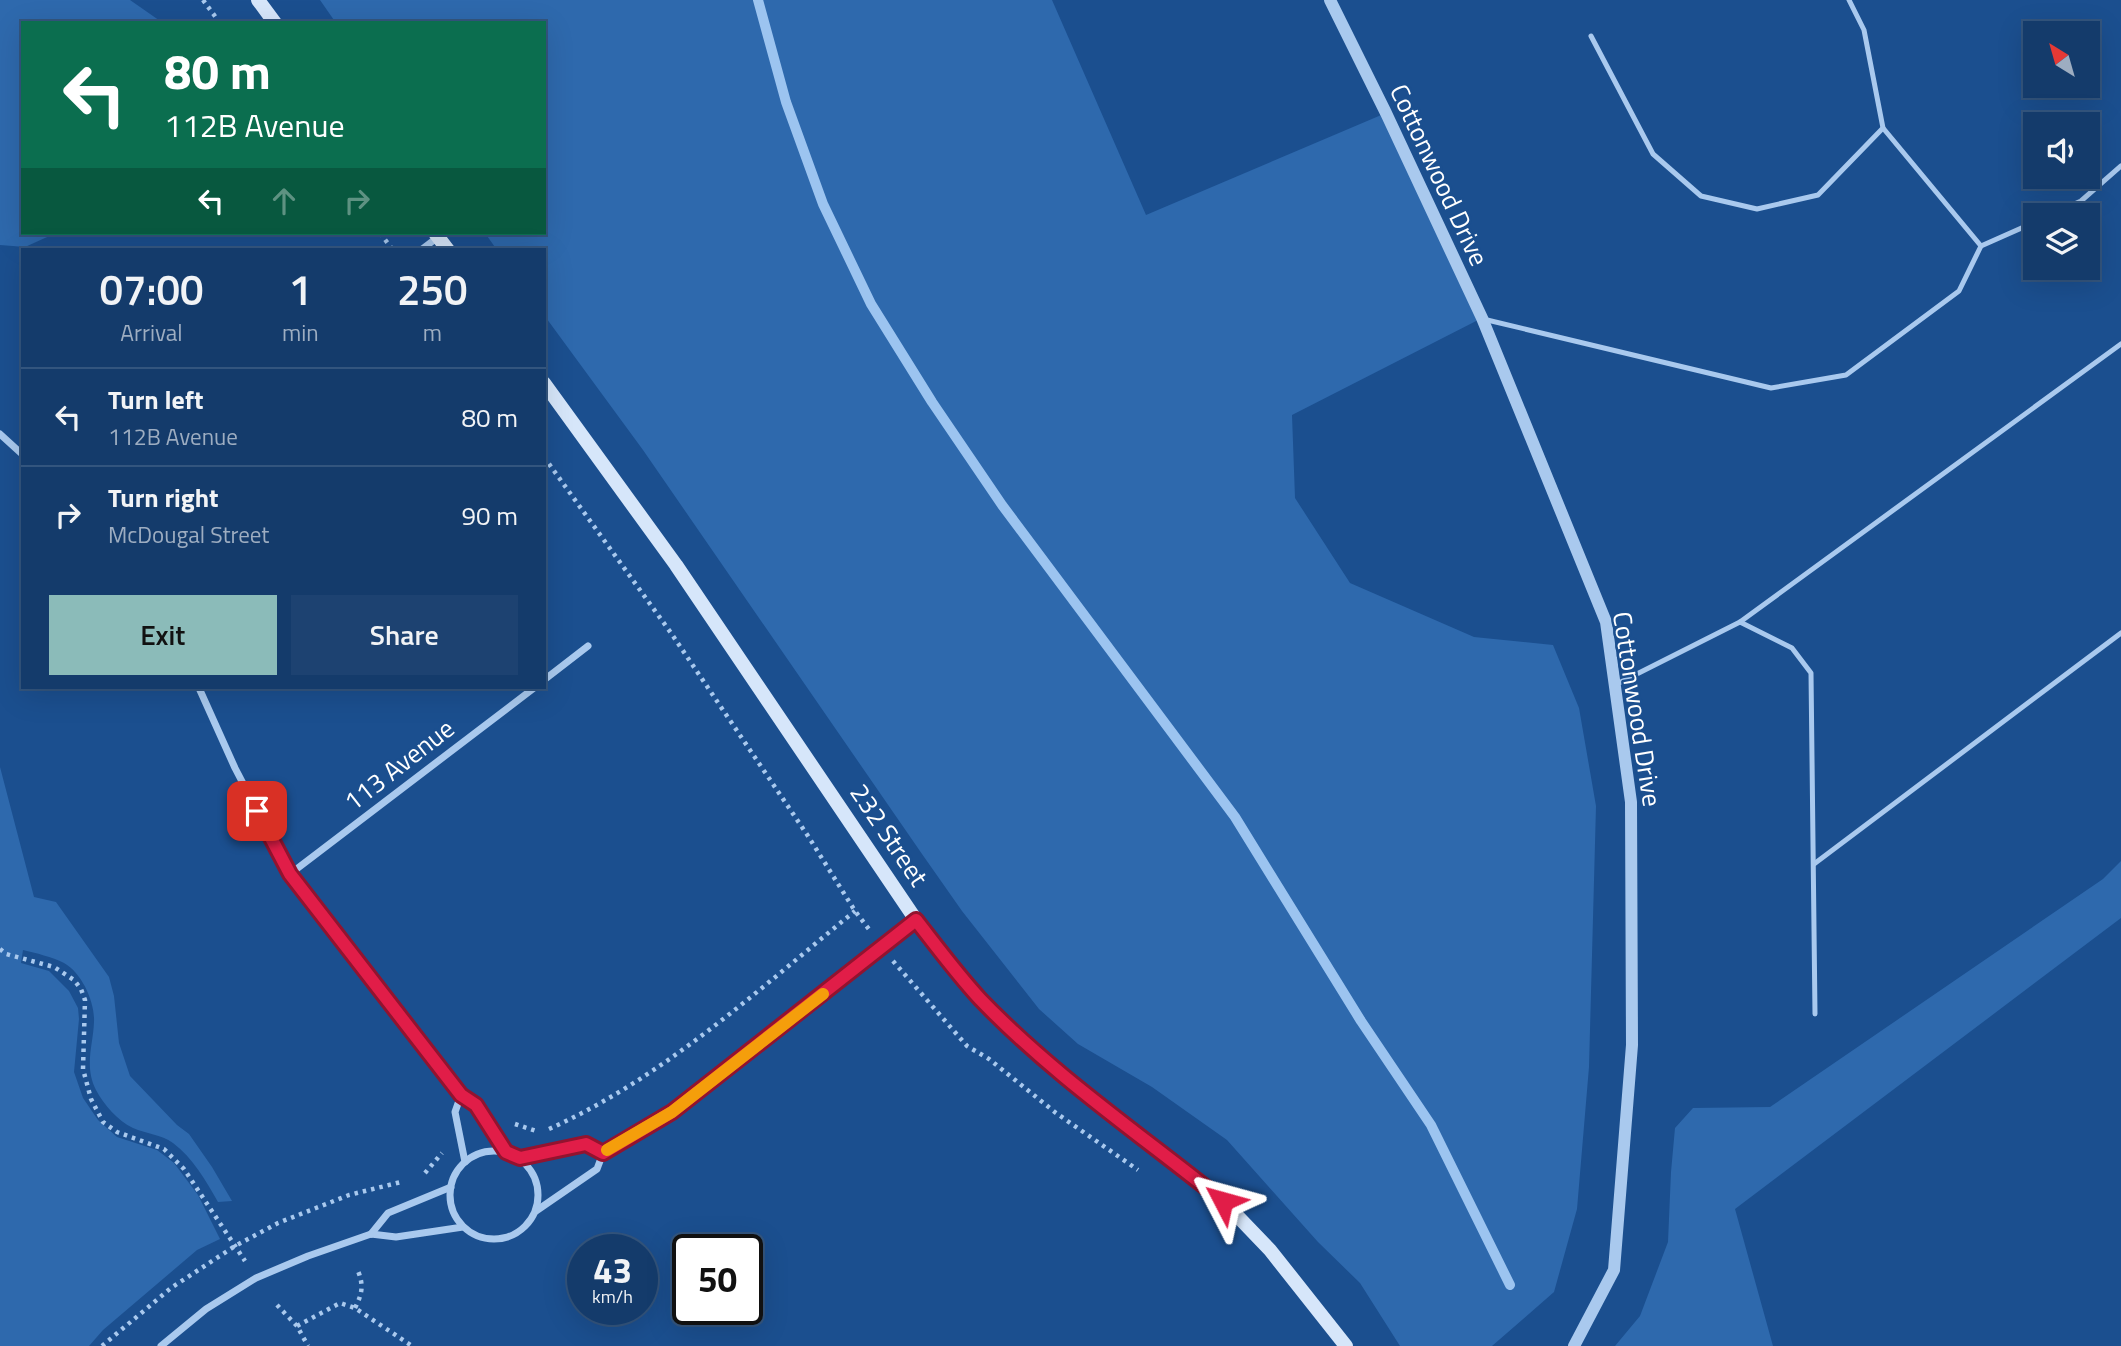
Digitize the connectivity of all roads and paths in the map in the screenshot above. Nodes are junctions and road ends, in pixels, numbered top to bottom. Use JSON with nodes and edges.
{"nodes":[{"id":1,"x":203,"y":0,"type":"edge"},
{"id":2,"x":258,"y":0,"type":"edge"},
{"id":3,"x":1330,"y":0,"type":"edge"},
{"id":4,"x":1849,"y":0,"type":"edge"},
{"id":5,"x":219,"y":21,"type":"edge"},
{"id":6,"x":274,"y":21,"type":"edge"},
{"id":7,"x":1591,"y":36,"type":"dead end"},
{"id":8,"x":1883,"y":128,"type":"junction"},
{"id":9,"x":2121,"y":166,"type":"edge"},
{"id":10,"x":2077,"y":203,"type":"edge"},
{"id":11,"x":2023,"y":227,"type":"edge"},
{"id":12,"x":437,"y":235,"type":"edge"},
{"id":13,"x":1981,"y":246,"type":"junction"},
{"id":14,"x":423,"y":248,"type":"edge"},
{"id":15,"x":1482,"y":318,"type":"junction"},
{"id":16,"x":2121,"y":344,"type":"edge"},
{"id":17,"x":546,"y":386,"type":"edge"},
{"id":18,"x":0,"y":434,"type":"edge"},
{"id":19,"x":21,"y":453,"type":"edge"},
{"id":20,"x":546,"y":460,"type":"edge"},
{"id":21,"x":1740,"y":622,"type":"junction"},
{"id":22,"x":2121,"y":633,"type":"edge"},
{"id":23,"x":588,"y":646,"type":"dead end"},
{"id":24,"x":546,"y":678,"type":"edge"},
{"id":25,"x":1615,"y":685,"type":"junction"},
{"id":26,"x":199,"y":689,"type":"edge"},
{"id":27,"x":533,"y":689,"type":"edge"},
{"id":28,"x":1814,"y":864,"type":"junction"},
{"id":29,"x":290,"y":874,"type":"junction"},
{"id":30,"x":855,"y":911,"type":"junction"},
{"id":31,"x":916,"y":920,"type":"junction"},
{"id":32,"x":862,"y":921,"type":"dead end"},
{"id":33,"x":0,"y":949,"type":"edge"},
{"id":34,"x":901,"y":972,"type":"dead end"},
{"id":35,"x":1815,"y":1014,"type":"dead end"},
{"id":36,"x":461,"y":1095,"type":"junction"},
{"id":37,"x":508,"y":1119,"type":"dead end"},
{"id":38,"x":446,"y":1146,"type":"dead end"},
{"id":39,"x":506,"y":1152,"type":"junction"},
{"id":40,"x":603,"y":1153,"type":"junction"},
{"id":41,"x":520,"y":1158,"type":"junction"},
{"id":42,"x":465,"y":1162,"type":"junction"},
{"id":43,"x":1144,"y":1174,"type":"dead end"},
{"id":44,"x":418,"y":1176,"type":"dead end"},
{"id":45,"x":409,"y":1180,"type":"dead end"},
{"id":46,"x":451,"y":1187,"type":"junction"},
{"id":47,"x":536,"y":1211,"type":"junction"},
{"id":48,"x":463,"y":1227,"type":"junction"},
{"id":49,"x":370,"y":1234,"type":"junction"},
{"id":50,"x":235,"y":1246,"type":"junction"},
{"id":51,"x":358,"y":1271,"type":"dead end"},
{"id":52,"x":256,"y":1278,"type":"junction"},
{"id":53,"x":277,"y":1305,"type":"dead end"},
{"id":54,"x":355,"y":1308,"type":"junction"},
{"id":55,"x":297,"y":1326,"type":"junction"},
{"id":56,"x":102,"y":1346,"type":"edge"},
{"id":57,"x":161,"y":1346,"type":"edge"},
{"id":58,"x":308,"y":1346,"type":"edge"},
{"id":59,"x":412,"y":1346,"type":"edge"},
{"id":60,"x":1346,"y":1346,"type":"edge"},
{"id":61,"x":1574,"y":1346,"type":"edge"}],
"edges":[{"from":1,"to":5,"type":"path"},
{"from":2,"to":6,"type":"main road"},
{"from":3,"to":15,"type":"street","name":"Cottonwood Drive"},
{"from":4,"to":8,"type":"lane"},
{"from":7,"to":8,"type":"lane"},
{"from":8,"to":13,"type":"lane"},
{"from":9,"to":10,"type":"lane"},
{"from":11,"to":13,"type":"lane"},
{"from":12,"to":14,"type":"street"},
{"from":13,"to":15,"type":"lane"},
{"from":15,"to":25,"type":"street","name":"Cottonwood Drive"},
{"from":16,"to":21,"type":"lane"},
{"from":17,"to":31,"type":"main road","name":"232 Street"},
{"from":18,"to":19,"type":"street"},
{"from":20,"to":30,"type":"path"},
{"from":21,"to":25,"type":"lane"},
{"from":21,"to":28,"type":"lane"},
{"from":22,"to":28,"type":"lane"},
{"from":23,"to":24,"type":"street"},
{"from":25,"to":61,"type":"street","name":"Cottonwood Drive"},
{"from":26,"to":29,"type":"street"},
{"from":27,"to":29,"type":"street","name":"113 Avenue"},
{"from":28,"to":35,"type":"lane"},
{"from":29,"to":36,"type":"street"},
{"from":30,"to":32,"type":"path"},
{"from":30,"to":37,"type":"path"},
{"from":31,"to":40,"type":"street"},
{"from":31,"to":60,"type":"main road","name":"232 Street"},
{"from":33,"to":50,"type":"path"},
{"from":34,"to":43,"type":"path"},
{"from":36,"to":39,"type":"street"},
{"from":36,"to":42,"type":"street"},
{"from":38,"to":44,"type":"path"},
{"from":39,"to":41,"type":"street"},
{"from":39,"to":42,"type":"street"},
{"from":40,"to":41,"type":"street"},
{"from":40,"to":47,"type":"street"},
{"from":41,"to":47,"type":"street"},
{"from":42,"to":46,"type":"street"},
{"from":45,"to":50,"type":"path"},
{"from":46,"to":48,"type":"street"},
{"from":46,"to":49,"type":"street"},
{"from":47,"to":48,"type":"street"},
{"from":48,"to":49,"type":"street"},
{"from":49,"to":52,"type":"street"},
{"from":50,"to":52,"type":"path"},
{"from":50,"to":56,"type":"path"},
{"from":51,"to":54,"type":"path"},
{"from":52,"to":57,"type":"street"},
{"from":53,"to":55,"type":"path"},
{"from":54,"to":55,"type":"path"},
{"from":54,"to":59,"type":"path"},
{"from":55,"to":58,"type":"path"}]}
